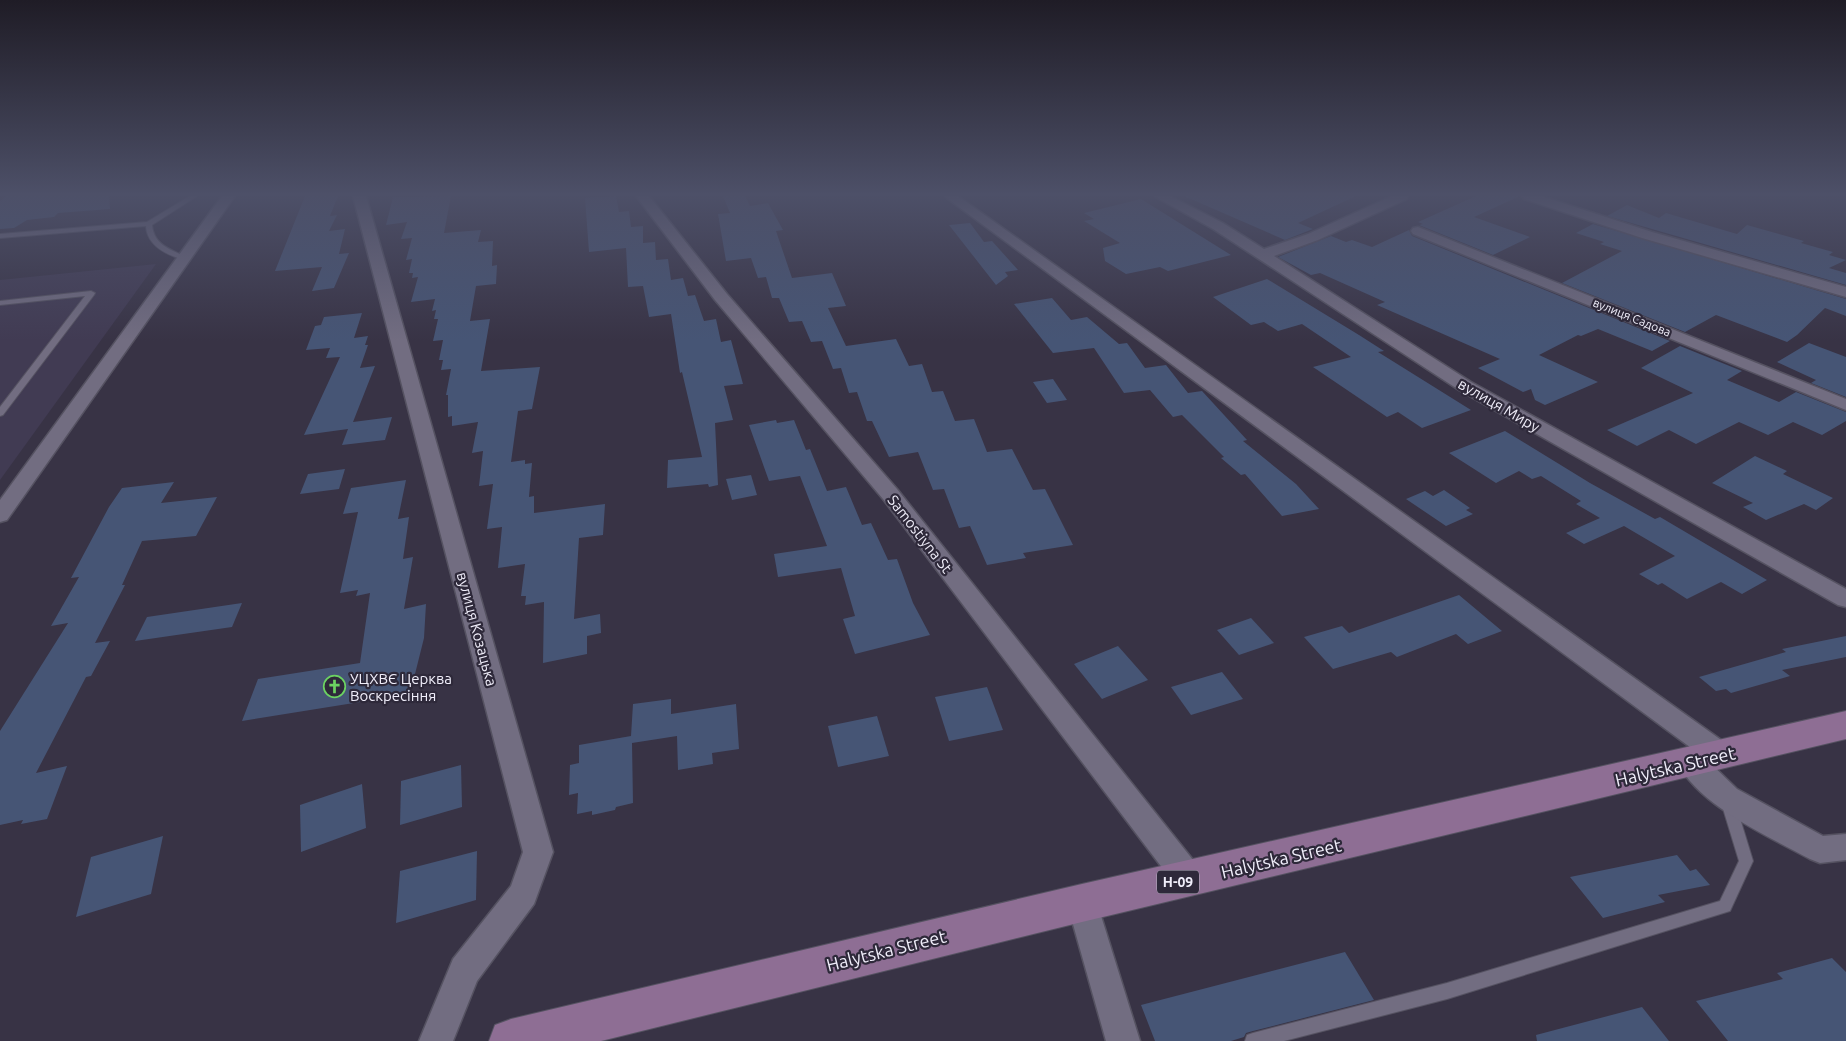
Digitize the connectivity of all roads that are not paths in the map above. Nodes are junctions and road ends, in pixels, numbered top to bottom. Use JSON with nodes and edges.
{"nodes":[{"id":1,"x":156,"y":245,"type":"edge"},
{"id":2,"x":194,"y":245,"type":"edge"},
{"id":3,"x":372,"y":245,"type":"edge"},
{"id":4,"x":680,"y":245,"type":"edge"},
{"id":5,"x":1015,"y":245,"type":"edge"},
{"id":6,"x":1246,"y":245,"type":"edge"},
{"id":7,"x":1292,"y":245,"type":"edge"},
{"id":8,"x":1451,"y":245,"type":"edge"},
{"id":9,"x":1689,"y":245,"type":"edge"},
{"id":10,"x":1262,"y":255,"type":"junction"},
{"id":11,"x":184,"y":258,"type":"junction"},
{"id":12,"x":1846,"y":292,"type":"edge"},
{"id":13,"x":0,"y":303,"type":"edge"},
{"id":14,"x":1846,"y":405,"type":"edge"},
{"id":15,"x":0,"y":413,"type":"edge"},
{"id":16,"x":0,"y":515,"type":"edge"},
{"id":17,"x":1846,"y":599,"type":"edge"},
{"id":18,"x":1846,"y":725,"type":"edge"},
{"id":19,"x":1706,"y":759,"type":"junction"},
{"id":20,"x":1726,"y":798,"type":"junction"},
{"id":21,"x":1846,"y":847,"type":"edge"},
{"id":22,"x":1190,"y":880,"type":"junction"},
{"id":23,"x":1082,"y":903,"type":"junction"},
{"id":24,"x":436,"y":1041,"type":"edge"},
{"id":25,"x":511,"y":1041,"type":"edge"},
{"id":26,"x":1123,"y":1041,"type":"edge"},
{"id":27,"x":1253,"y":1041,"type":"edge"}],
"edges":[{"from":1,"to":11,"type":"lane"},
{"from":2,"to":11,"type":"street"},
{"from":3,"to":24,"type":"street","name":"вулиця Козацька"},
{"from":4,"to":22,"type":"street","name":"Samostiyna St"},
{"from":5,"to":19,"type":"street"},
{"from":6,"to":10,"type":"street","name":"вулиця Миру"},
{"from":7,"to":10,"type":"street"},
{"from":8,"to":14,"type":"street","name":"вулиця Садова"},
{"from":9,"to":12,"type":"street"},
{"from":10,"to":17,"type":"street","name":"вулиця Миру"},
{"from":11,"to":16,"type":"street"},
{"from":13,"to":15,"type":"lane"},
{"from":18,"to":19,"type":"main road","name":"Halytska Street","number":"Н-09"},
{"from":19,"to":20,"type":"street"},
{"from":19,"to":22,"type":"main road","name":"Halytska Street","number":"Н-09"},
{"from":20,"to":21,"type":"street"},
{"from":20,"to":27,"type":"lane"},
{"from":22,"to":23,"type":"main road","name":"Halytska Street","number":"Н-09"},
{"from":23,"to":25,"type":"main road","name":"Halytska Street","number":"Н-09"},
{"from":23,"to":26,"type":"street"}]}
